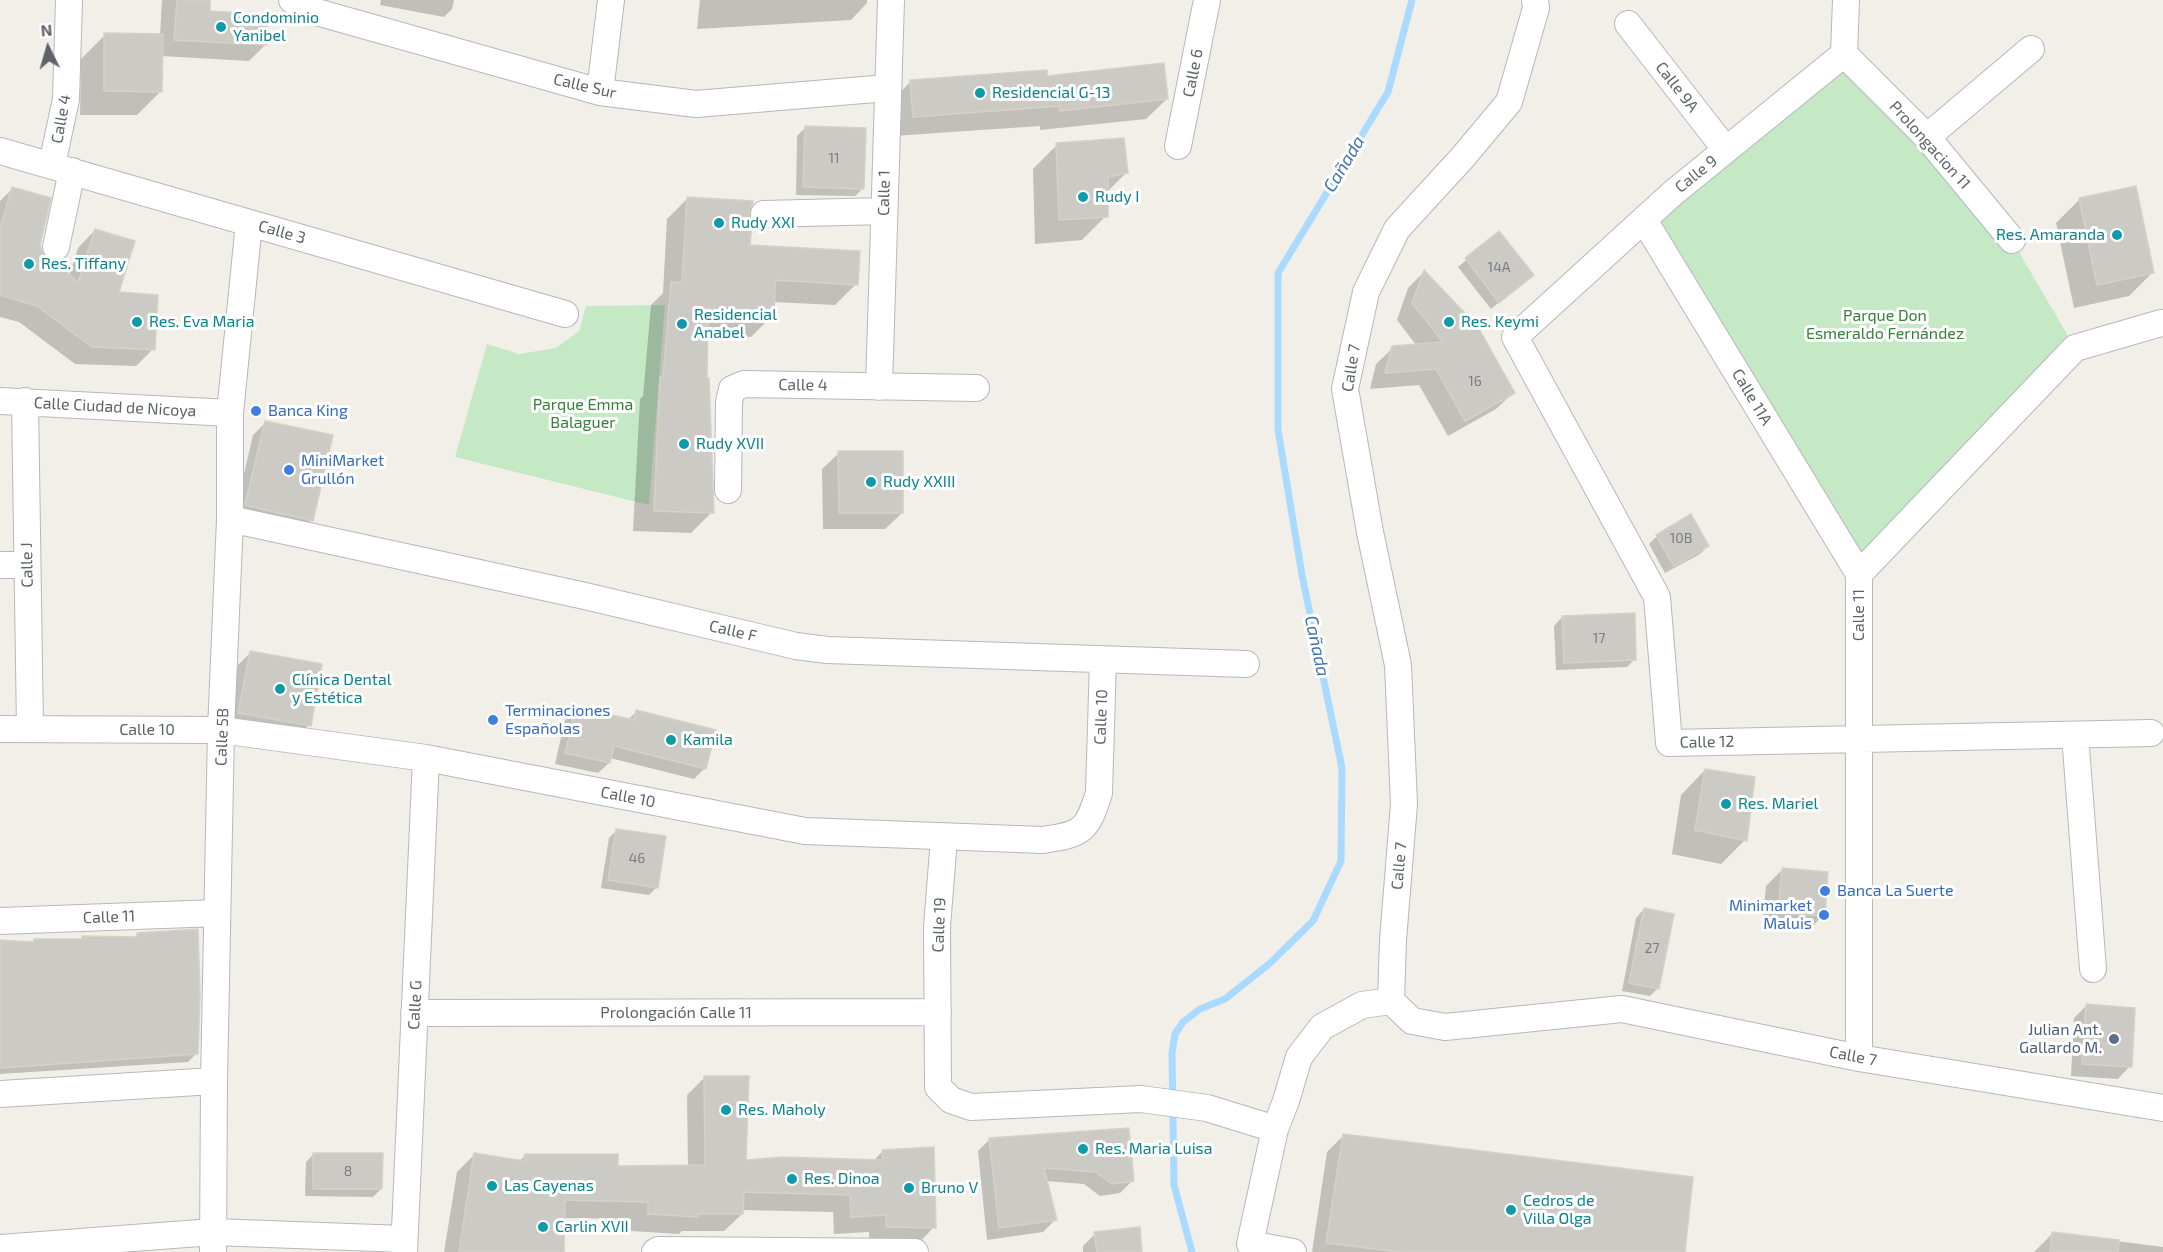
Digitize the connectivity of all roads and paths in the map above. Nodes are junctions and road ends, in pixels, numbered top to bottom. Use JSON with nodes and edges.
{"nodes":[{"id":1,"x":69,"y":0,"type":"edge"},
{"id":2,"x":293,"y":0,"type":"edge"},
{"id":3,"x":611,"y":0,"type":"edge"},
{"id":4,"x":891,"y":0,"type":"edge"},
{"id":5,"x":1207,"y":0,"type":"edge"},
{"id":6,"x":1535,"y":0,"type":"edge"},
{"id":7,"x":1846,"y":0,"type":"edge"},
{"id":8,"x":1628,"y":24,"type":"dead end"},
{"id":9,"x":2031,"y":49,"type":"dead end"},
{"id":10,"x":1844,"y":54,"type":"junction"},
{"id":11,"x":887,"y":88,"type":"junction"},
{"id":12,"x":600,"y":92,"type":"junction"},
{"id":13,"x":1927,"y":137,"type":"junction"},
{"id":14,"x":1178,"y":146,"type":"dead end"},
{"id":15,"x":1726,"y":150,"type":"junction"},
{"id":16,"x":0,"y":151,"type":"edge"},
{"id":17,"x":62,"y":168,"type":"junction"},
{"id":18,"x":884,"y":211,"type":"junction"},
{"id":19,"x":764,"y":214,"type":"dead end"},
{"id":20,"x":1644,"y":220,"type":"junction"},
{"id":21,"x":249,"y":223,"type":"junction"},
{"id":22,"x":2012,"y":240,"type":"dead end"},
{"id":23,"x":56,"y":247,"type":"dead end"},
{"id":24,"x":565,"y":314,"type":"dead end"},
{"id":25,"x":2161,"y":323,"type":"dead end"},
{"id":26,"x":1515,"y":337,"type":"joint"},
{"id":27,"x":879,"y":387,"type":"junction"},
{"id":28,"x":976,"y":388,"type":"dead end"},
{"id":29,"x":13,"y":401,"type":"edge"},
{"id":30,"x":230,"y":413,"type":"junction"},
{"id":31,"x":728,"y":490,"type":"dead end"},
{"id":32,"x":230,"y":519,"type":"junction"},
{"id":33,"x":0,"y":565,"type":"edge"},
{"id":34,"x":27,"y":565,"type":"junction"},
{"id":35,"x":1859,"y":574,"type":"junction"},
{"id":36,"x":1103,"y":660,"type":"junction"},
{"id":37,"x":1246,"y":663,"type":"dead end"},
{"id":38,"x":0,"y":729,"type":"edge"},
{"id":39,"x":30,"y":729,"type":"junction"},
{"id":40,"x":221,"y":730,"type":"junction"},
{"id":41,"x":2151,"y":733,"type":"dead end"},
{"id":42,"x":2075,"y":735,"type":"junction"},
{"id":43,"x":1859,"y":738,"type":"junction"},
{"id":44,"x":426,"y":758,"type":"junction"},
{"id":45,"x":944,"y":838,"type":"junction"},
{"id":46,"x":218,"y":913,"type":"junction"},
{"id":47,"x":0,"y":921,"type":"edge"},
{"id":48,"x":2093,"y":969,"type":"dead end"},
{"id":49,"x":1391,"y":1001,"type":"junction"},
{"id":50,"x":938,"y":1012,"type":"junction"},
{"id":51,"x":414,"y":1013,"type":"junction"},
{"id":52,"x":1859,"y":1058,"type":"junction"},
{"id":53,"x":214,"y":1081,"type":"junction"},
{"id":54,"x":0,"y":1094,"type":"edge"},
{"id":55,"x":2163,"y":1108,"type":"edge"},
{"id":56,"x":1275,"y":1129,"type":"junction"},
{"id":57,"x":213,"y":1242,"type":"edge"},
{"id":58,"x":404,"y":1245,"type":"edge"},
{"id":59,"x":0,"y":1248,"type":"edge"},
{"id":60,"x":655,"y":1252,"type":"edge"},
{"id":61,"x":915,"y":1252,"type":"edge"},
{"id":62,"x":1293,"y":1252,"type":"edge"}],
"edges":[{"from":1,"to":17,"type":"street","name":"Calle 4"},
{"from":2,"to":12,"type":"street","name":"Calle Sur"},
{"from":3,"to":12,"type":"street"},
{"from":4,"to":11,"type":"street","name":"Calle 1"},
{"from":5,"to":14,"type":"street","name":"Calle 6"},
{"from":6,"to":49,"type":"street","name":"Calle 7"},
{"from":7,"to":10,"type":"street"},
{"from":8,"to":15,"type":"street","name":"Calle 9A"},
{"from":9,"to":13,"type":"street"},
{"from":10,"to":13,"type":"street","name":"Prolongacion 11"},
{"from":10,"to":15,"type":"street","name":"Calle 9"},
{"from":11,"to":12,"type":"street","name":"Calle Sur"},
{"from":11,"to":18,"type":"street","name":"Calle 1"},
{"from":13,"to":22,"type":"street","name":"Prolongacion 11"},
{"from":15,"to":20,"type":"street","name":"Calle 9"},
{"from":16,"to":17,"type":"street","name":"Calle 3"},
{"from":17,"to":21,"type":"street","name":"Calle 3"},
{"from":17,"to":23,"type":"street","name":"Calle 4"},
{"from":18,"to":19,"type":"street"},
{"from":18,"to":27,"type":"street","name":"Calle 1"},
{"from":20,"to":26,"type":"street","name":"Calle 9"},
{"from":20,"to":35,"type":"street","name":"Calle 11A"},
{"from":21,"to":24,"type":"street","name":"Calle 3"},
{"from":21,"to":30,"type":"street","name":"Calle 5B"},
{"from":25,"to":35,"type":"street","name":"Calle 11"},
{"from":26,"to":43,"type":"street","name":"Calle 12"},
{"from":27,"to":28,"type":"street","name":"Calle 4"},
{"from":27,"to":31,"type":"street","name":"Calle 4"},
{"from":29,"to":30,"type":"street","name":"Calle Ciudad de Nicoya"},
{"from":29,"to":34,"type":"street","name":"Calle J"},
{"from":30,"to":32,"type":"street","name":"Calle 5B"},
{"from":32,"to":36,"type":"street","name":"Calle F"},
{"from":32,"to":40,"type":"street","name":"Calle 5B"},
{"from":33,"to":34,"type":"street"},
{"from":34,"to":39,"type":"street","name":"Calle J"},
{"from":35,"to":43,"type":"street","name":"Calle 11"},
{"from":36,"to":37,"type":"street","name":"Calle F"},
{"from":36,"to":45,"type":"street","name":"Calle 10"},
{"from":38,"to":39,"type":"street","name":"Calle 10"},
{"from":39,"to":40,"type":"street","name":"Calle 10"},
{"from":40,"to":44,"type":"street","name":"Calle 10"},
{"from":40,"to":46,"type":"street","name":"Calle 5B"},
{"from":41,"to":42,"type":"street","name":"Calle 12"},
{"from":42,"to":43,"type":"street","name":"Calle 12"},
{"from":42,"to":48,"type":"street"},
{"from":43,"to":52,"type":"street","name":"Calle 11"},
{"from":44,"to":45,"type":"street","name":"Calle 10"},
{"from":44,"to":51,"type":"street","name":"Calle G"},
{"from":45,"to":50,"type":"street","name":"Calle 19"},
{"from":46,"to":47,"type":"street","name":"Calle 11"},
{"from":46,"to":53,"type":"street","name":"Calle 5B"},
{"from":49,"to":52,"type":"street","name":"Calle 7"},
{"from":49,"to":56,"type":"street"},
{"from":50,"to":51,"type":"street","name":"Prolongación Calle 11"},
{"from":50,"to":56,"type":"street","name":"Calle 19"},
{"from":51,"to":58,"type":"street","name":"Calle G"},
{"from":52,"to":55,"type":"street","name":"Calle 7"},
{"from":53,"to":54,"type":"street"},
{"from":53,"to":57,"type":"street","name":"Calle 5B"},
{"from":56,"to":62,"type":"street"},
{"from":57,"to":58,"type":"street"},
{"from":57,"to":59,"type":"street"},
{"from":60,"to":61,"type":"street"}]}
